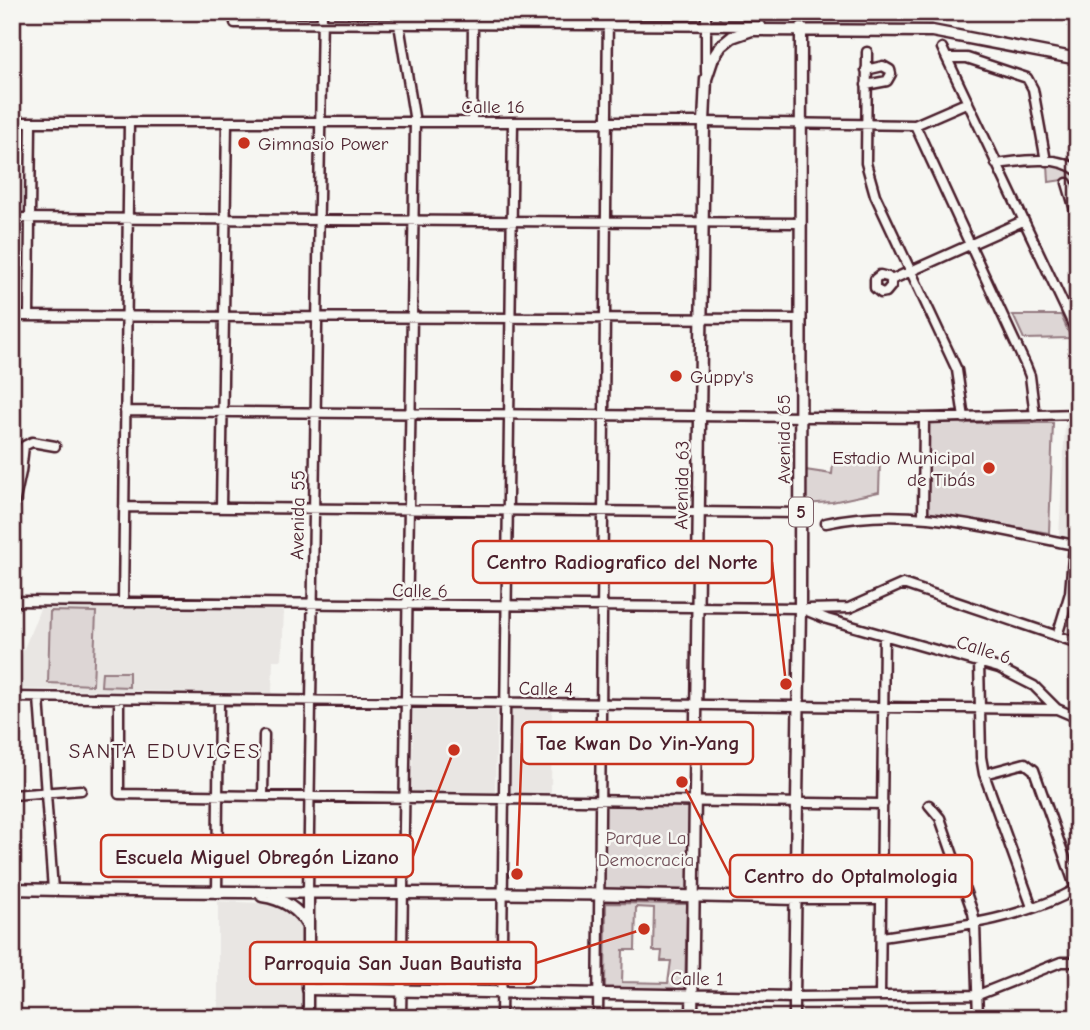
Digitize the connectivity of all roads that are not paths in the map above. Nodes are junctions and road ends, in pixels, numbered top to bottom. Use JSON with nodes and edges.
{"nodes":[{"id":1,"x":323,"y":12,"type":"edge"},
{"id":2,"x":397,"y":12,"type":"edge"},
{"id":3,"x":540,"y":12,"type":"edge"},
{"id":4,"x":608,"y":12,"type":"edge"},
{"id":5,"x":706,"y":12,"type":"edge"},
{"id":6,"x":235,"y":23,"type":"dead end"},
{"id":7,"x":322,"y":23,"type":"junction"},
{"id":8,"x":399,"y":24,"type":"junction"},
{"id":9,"x":473,"y":24,"type":"junction"},
{"id":10,"x":540,"y":24,"type":"junction"},
{"id":11,"x":706,"y":24,"type":"junction"},
{"id":12,"x":608,"y":25,"type":"junction"},
{"id":13,"x":801,"y":28,"type":"junction"},
{"id":14,"x":942,"y":48,"type":"dead end"},
{"id":15,"x":867,"y":52,"type":"dead end"},
{"id":16,"x":947,"y":58,"type":"junction"},
{"id":17,"x":1078,"y":59,"type":"edge"},
{"id":18,"x":866,"y":70,"type":"junction"},
{"id":19,"x":706,"y":79,"type":"junction"},
{"id":20,"x":866,"y":85,"type":"junction"},
{"id":21,"x":968,"y":102,"type":"junction"},
{"id":22,"x":12,"y":122,"type":"edge"},
{"id":23,"x":31,"y":122,"type":"junction"},
{"id":24,"x":129,"y":122,"type":"junction"},
{"id":25,"x":227,"y":122,"type":"junction"},
{"id":26,"x":322,"y":122,"type":"junction"},
{"id":27,"x":415,"y":122,"type":"junction"},
{"id":28,"x":472,"y":122,"type":"junction"},
{"id":29,"x":513,"y":122,"type":"junction"},
{"id":30,"x":607,"y":122,"type":"junction"},
{"id":31,"x":704,"y":122,"type":"junction"},
{"id":32,"x":802,"y":124,"type":"junction"},
{"id":33,"x":915,"y":125,"type":"junction"},
{"id":34,"x":866,"y":126,"type":"junction"},
{"id":35,"x":1046,"y":161,"type":"junction"},
{"id":36,"x":996,"y":163,"type":"junction"},
{"id":37,"x":1078,"y":171,"type":"edge"},
{"id":38,"x":1068,"y":183,"type":"dead end"},
{"id":39,"x":12,"y":218,"type":"edge"},
{"id":40,"x":30,"y":218,"type":"junction"},
{"id":41,"x":128,"y":219,"type":"junction"},
{"id":42,"x":225,"y":219,"type":"junction"},
{"id":43,"x":1078,"y":219,"type":"edge"},
{"id":44,"x":320,"y":220,"type":"junction"},
{"id":45,"x":414,"y":220,"type":"junction"},
{"id":46,"x":512,"y":221,"type":"junction"},
{"id":47,"x":702,"y":221,"type":"junction"},
{"id":48,"x":1023,"y":221,"type":"junction"},
{"id":49,"x":606,"y":222,"type":"junction"},
{"id":50,"x":801,"y":223,"type":"junction"},
{"id":51,"x":969,"y":244,"type":"junction"},
{"id":52,"x":911,"y":271,"type":"junction"},
{"id":53,"x":891,"y":280,"type":"dead end"},
{"id":54,"x":12,"y":316,"type":"edge"},
{"id":55,"x":29,"y":316,"type":"junction"},
{"id":56,"x":126,"y":316,"type":"junction"},
{"id":57,"x":224,"y":317,"type":"junction"},
{"id":58,"x":318,"y":317,"type":"junction"},
{"id":59,"x":412,"y":318,"type":"junction"},
{"id":60,"x":510,"y":318,"type":"junction"},
{"id":61,"x":605,"y":318,"type":"junction"},
{"id":62,"x":701,"y":318,"type":"junction"},
{"id":63,"x":801,"y":319,"type":"junction"},
{"id":64,"x":1078,"y":335,"type":"edge"},
{"id":65,"x":125,"y":411,"type":"junction"},
{"id":66,"x":222,"y":412,"type":"junction"},
{"id":67,"x":317,"y":412,"type":"junction"},
{"id":68,"x":411,"y":413,"type":"junction"},
{"id":69,"x":509,"y":414,"type":"junction"},
{"id":70,"x":604,"y":414,"type":"junction"},
{"id":71,"x":1078,"y":414,"type":"edge"},
{"id":72,"x":699,"y":415,"type":"junction"},
{"id":73,"x":1035,"y":416,"type":"junction"},
{"id":74,"x":801,"y":418,"type":"junction"},
{"id":75,"x":924,"y":418,"type":"junction"},
{"id":76,"x":964,"y":418,"type":"junction"},
{"id":77,"x":55,"y":446,"type":"dead end"},
{"id":78,"x":124,"y":507,"type":"junction"},
{"id":79,"x":221,"y":508,"type":"junction"},
{"id":80,"x":315,"y":509,"type":"junction"},
{"id":81,"x":409,"y":510,"type":"junction"},
{"id":82,"x":507,"y":510,"type":"junction"},
{"id":83,"x":13,"y":511,"type":"edge"},
{"id":84,"x":603,"y":511,"type":"junction"},
{"id":85,"x":698,"y":512,"type":"junction"},
{"id":86,"x":800,"y":513,"type":"junction"},
{"id":87,"x":923,"y":516,"type":"junction"},
{"id":88,"x":825,"y":523,"type":"dead end"},
{"id":89,"x":1076,"y":545,"type":"edge"},
{"id":90,"x":12,"y":601,"type":"edge"},
{"id":91,"x":122,"y":602,"type":"junction"},
{"id":92,"x":313,"y":605,"type":"junction"},
{"id":93,"x":407,"y":606,"type":"junction"},
{"id":94,"x":506,"y":607,"type":"junction"},
{"id":95,"x":602,"y":608,"type":"junction"},
{"id":96,"x":696,"y":608,"type":"junction"},
{"id":97,"x":800,"y":608,"type":"junction"},
{"id":98,"x":828,"y":609,"type":"junction"},
{"id":99,"x":827,"y":619,"type":"junction"},
{"id":100,"x":884,"y":636,"type":"junction"},
{"id":101,"x":1057,"y":636,"type":"junction"},
{"id":102,"x":1078,"y":643,"type":"edge"},
{"id":103,"x":979,"y":661,"type":"junction"},
{"id":104,"x":12,"y":697,"type":"edge"},
{"id":105,"x":39,"y":698,"type":"junction"},
{"id":106,"x":119,"y":699,"type":"junction"},
{"id":107,"x":219,"y":700,"type":"junction"},
{"id":108,"x":311,"y":701,"type":"junction"},
{"id":109,"x":406,"y":702,"type":"junction"},
{"id":110,"x":504,"y":703,"type":"junction"},
{"id":111,"x":601,"y":704,"type":"junction"},
{"id":112,"x":695,"y":705,"type":"junction"},
{"id":113,"x":799,"y":706,"type":"junction"},
{"id":114,"x":884,"y":707,"type":"junction"},
{"id":115,"x":980,"y":708,"type":"junction"},
{"id":116,"x":1058,"y":709,"type":"junction"},
{"id":117,"x":1078,"y":718,"type":"edge"},
{"id":118,"x":264,"y":735,"type":"dead end"},
{"id":119,"x":984,"y":774,"type":"junction"},
{"id":120,"x":82,"y":790,"type":"dead end"},
{"id":121,"x":46,"y":793,"type":"junction"},
{"id":122,"x":12,"y":795,"type":"edge"},
{"id":123,"x":218,"y":795,"type":"junction"},
{"id":124,"x":263,"y":796,"type":"junction"},
{"id":125,"x":309,"y":796,"type":"junction"},
{"id":126,"x":404,"y":798,"type":"junction"},
{"id":127,"x":503,"y":799,"type":"junction"},
{"id":128,"x":601,"y":800,"type":"junction"},
{"id":129,"x":694,"y":801,"type":"junction"},
{"id":130,"x":797,"y":803,"type":"junction"},
{"id":131,"x":883,"y":804,"type":"junction"},
{"id":132,"x":929,"y":805,"type":"dead end"},
{"id":133,"x":1077,"y":888,"type":"edge"},
{"id":134,"x":12,"y":889,"type":"edge"},
{"id":135,"x":53,"y":890,"type":"junction"},
{"id":136,"x":308,"y":891,"type":"junction"},
{"id":137,"x":403,"y":891,"type":"junction"},
{"id":138,"x":502,"y":891,"type":"junction"},
{"id":139,"x":217,"y":893,"type":"junction"},
{"id":140,"x":241,"y":893,"type":"junction"},
{"id":141,"x":600,"y":893,"type":"junction"},
{"id":142,"x":694,"y":895,"type":"junction"},
{"id":143,"x":796,"y":899,"type":"junction"},
{"id":144,"x":881,"y":899,"type":"junction"},
{"id":145,"x":1032,"y":907,"type":"junction"},
{"id":146,"x":975,"y":924,"type":"junction"},
{"id":147,"x":308,"y":926,"type":"junction"},
{"id":148,"x":881,"y":937,"type":"junction"},
{"id":149,"x":1078,"y":962,"type":"edge"},
{"id":150,"x":308,"y":989,"type":"junction"},
{"id":151,"x":402,"y":991,"type":"junction"},
{"id":152,"x":501,"y":993,"type":"junction"},
{"id":153,"x":599,"y":994,"type":"junction"},
{"id":154,"x":692,"y":995,"type":"junction"},
{"id":155,"x":978,"y":995,"type":"junction"},
{"id":156,"x":880,"y":996,"type":"junction"},
{"id":157,"x":794,"y":997,"type":"junction"},
{"id":158,"x":308,"y":1018,"type":"edge"},
{"id":159,"x":401,"y":1018,"type":"edge"},
{"id":160,"x":500,"y":1018,"type":"edge"},
{"id":161,"x":598,"y":1018,"type":"edge"},
{"id":162,"x":692,"y":1018,"type":"edge"},
{"id":163,"x":794,"y":1018,"type":"edge"},
{"id":164,"x":978,"y":1018,"type":"edge"}],
"edges":[{"from":1,"to":7,"type":"street","name":"Avenida 55"},
{"from":2,"to":8,"type":"street"},
{"from":3,"to":10,"type":"street"},
{"from":4,"to":12,"type":"street"},
{"from":5,"to":11,"type":"street","name":"Avenida 63"},
{"from":6,"to":7,"type":"street"},
{"from":7,"to":8,"type":"street"},
{"from":7,"to":26,"type":"street","name":"Avenida 55"},
{"from":8,"to":9,"type":"street"},
{"from":8,"to":27,"type":"street"},
{"from":9,"to":10,"type":"street"},
{"from":9,"to":28,"type":"street"},
{"from":10,"to":12,"type":"street"},
{"from":11,"to":12,"type":"street"},
{"from":11,"to":13,"type":"street"},
{"from":11,"to":19,"type":"street","name":"Avenida 63"},
{"from":12,"to":30,"type":"street"},
{"from":13,"to":17,"type":"main road","name":"Avenida 63"},
{"from":13,"to":19,"type":"main road","name":"Avenida 63"},
{"from":13,"to":32,"type":"main road","name":"Avenida 65","number":"5"},
{"from":14,"to":16,"type":"street"},
{"from":15,"to":18,"type":"street"},
{"from":16,"to":21,"type":"street"},
{"from":16,"to":35,"type":"street"},
{"from":18,"to":20,"type":"street"},
{"from":18,"to":20,"type":"street"},
{"from":19,"to":31,"type":"main road","name":"Avenida 63"},
{"from":20,"to":34,"type":"street"},
{"from":21,"to":33,"type":"street","name":"Calle 16"},
{"from":21,"to":36,"type":"street"},
{"from":22,"to":23,"type":"street","name":"Calle 16"},
{"from":23,"to":24,"type":"street","name":"Calle 16"},
{"from":23,"to":40,"type":"street"},
{"from":24,"to":25,"type":"street","name":"Calle 16"},
{"from":24,"to":41,"type":"street"},
{"from":25,"to":26,"type":"street","name":"Calle 16"},
{"from":25,"to":42,"type":"street"},
{"from":26,"to":27,"type":"street","name":"Calle 16"},
{"from":26,"to":44,"type":"street","name":"Avenida 55"},
{"from":27,"to":28,"type":"street","name":"Calle 16"},
{"from":27,"to":45,"type":"street"},
{"from":28,"to":29,"type":"street","name":"Calle 16"},
{"from":29,"to":30,"type":"street","name":"Calle 16"},
{"from":29,"to":46,"type":"street"},
{"from":30,"to":31,"type":"street","name":"Calle 16"},
{"from":30,"to":49,"type":"street"},
{"from":31,"to":32,"type":"street","name":"Calle 16"},
{"from":31,"to":47,"type":"main road","name":"Avenida 63"},
{"from":32,"to":34,"type":"street","name":"Calle 16"},
{"from":32,"to":50,"type":"main road","name":"Avenida 65","number":"5"},
{"from":33,"to":34,"type":"street","name":"Calle 16"},
{"from":33,"to":51,"type":"street"},
{"from":34,"to":52,"type":"street"},
{"from":35,"to":36,"type":"street"},
{"from":35,"to":37,"type":"street"},
{"from":36,"to":48,"type":"street"},
{"from":38,"to":43,"type":"street"},
{"from":39,"to":40,"type":"street"},
{"from":40,"to":41,"type":"street"},
{"from":40,"to":55,"type":"street"},
{"from":41,"to":42,"type":"street"},
{"from":41,"to":56,"type":"street"},
{"from":42,"to":44,"type":"street"},
{"from":42,"to":57,"type":"street"},
{"from":44,"to":45,"type":"street"},
{"from":44,"to":58,"type":"street","name":"Avenida 55"},
{"from":45,"to":46,"type":"street"},
{"from":45,"to":59,"type":"street"},
{"from":46,"to":49,"type":"street"},
{"from":46,"to":60,"type":"street"},
{"from":47,"to":49,"type":"street"},
{"from":47,"to":50,"type":"street"},
{"from":47,"to":62,"type":"main road","name":"Avenida 63"},
{"from":48,"to":51,"type":"street"},
{"from":48,"to":64,"type":"street"},
{"from":49,"to":61,"type":"street"},
{"from":50,"to":63,"type":"main road","name":"Avenida 65","number":"5"},
{"from":51,"to":52,"type":"street"},
{"from":51,"to":73,"type":"street"},
{"from":52,"to":53,"type":"street"},
{"from":52,"to":76,"type":"street"},
{"from":54,"to":55,"type":"street"},
{"from":55,"to":56,"type":"street"},
{"from":56,"to":57,"type":"street"},
{"from":56,"to":65,"type":"street"},
{"from":57,"to":58,"type":"street"},
{"from":57,"to":66,"type":"street"},
{"from":58,"to":59,"type":"street"},
{"from":58,"to":67,"type":"street","name":"Avenida 55"},
{"from":59,"to":60,"type":"street"},
{"from":59,"to":68,"type":"street"},
{"from":60,"to":61,"type":"street"},
{"from":60,"to":69,"type":"street"},
{"from":61,"to":62,"type":"street"},
{"from":61,"to":70,"type":"street"},
{"from":62,"to":63,"type":"street"},
{"from":62,"to":72,"type":"main road","name":"Avenida 63"},
{"from":63,"to":74,"type":"main road","name":"Avenida 65","number":"5"},
{"from":65,"to":66,"type":"street"},
{"from":65,"to":78,"type":"street"},
{"from":66,"to":67,"type":"street"},
{"from":66,"to":79,"type":"street"},
{"from":67,"to":68,"type":"street"},
{"from":67,"to":80,"type":"street","name":"Avenida 55"},
{"from":68,"to":69,"type":"street"},
{"from":68,"to":81,"type":"street"},
{"from":69,"to":70,"type":"street"},
{"from":69,"to":82,"type":"street"},
{"from":70,"to":72,"type":"street"},
{"from":70,"to":84,"type":"street"},
{"from":71,"to":73,"type":"street"},
{"from":72,"to":74,"type":"street"},
{"from":72,"to":85,"type":"main road","name":"Avenida 63"},
{"from":73,"to":76,"type":"street"},
{"from":74,"to":75,"type":"street"},
{"from":74,"to":86,"type":"main road","name":"Avenida 65","number":"5"},
{"from":75,"to":76,"type":"street"},
{"from":75,"to":87,"type":"street"},
{"from":77,"to":83,"type":"street"},
{"from":78,"to":79,"type":"street"},
{"from":78,"to":91,"type":"street"},
{"from":79,"to":80,"type":"street"},
{"from":80,"to":81,"type":"street"},
{"from":80,"to":92,"type":"street","name":"Avenida 55"},
{"from":81,"to":82,"type":"street"},
{"from":81,"to":93,"type":"street"},
{"from":82,"to":84,"type":"street"},
{"from":82,"to":94,"type":"street"},
{"from":84,"to":85,"type":"street"},
{"from":84,"to":95,"type":"street"},
{"from":85,"to":86,"type":"street"},
{"from":85,"to":96,"type":"main road","name":"Avenida 63"},
{"from":86,"to":97,"type":"main road","name":"Avenida 65","number":"5"},
{"from":87,"to":88,"type":"street"},
{"from":87,"to":89,"type":"street"},
{"from":89,"to":101,"type":"street"},
{"from":90,"to":91,"type":"street","name":"Calle 6"},
{"from":91,"to":92,"type":"street","name":"Calle 6"},
{"from":92,"to":93,"type":"street","name":"Calle 6"},
{"from":92,"to":108,"type":"street","name":"Avenida 55"},
{"from":93,"to":94,"type":"street","name":"Calle 6"},
{"from":93,"to":109,"type":"street"},
{"from":94,"to":95,"type":"street","name":"Calle 6"},
{"from":94,"to":110,"type":"street"},
{"from":95,"to":96,"type":"street","name":"Calle 6"},
{"from":95,"to":111,"type":"street"},
{"from":96,"to":97,"type":"street","name":"Calle 6"},
{"from":96,"to":112,"type":"main road","name":"Avenida 63"},
{"from":97,"to":98,"type":"street"},
{"from":97,"to":99,"type":"street","name":"Calle 6"},
{"from":97,"to":113,"type":"main road","name":"Avenida 65","number":"5"},
{"from":98,"to":99,"type":"street"},
{"from":98,"to":101,"type":"street"},
{"from":99,"to":100,"type":"street","name":"Calle 6"},
{"from":100,"to":103,"type":"street","name":"Calle 6"},
{"from":100,"to":114,"type":"street"},
{"from":101,"to":102,"type":"street"},
{"from":103,"to":115,"type":"street"},
{"from":103,"to":116,"type":"street","name":"Calle 6"},
{"from":104,"to":105,"type":"street","name":"Calle 4"},
{"from":105,"to":106,"type":"street","name":"Calle 4"},
{"from":105,"to":121,"type":"street"},
{"from":106,"to":107,"type":"street","name":"Calle 4"},
{"from":106,"to":123,"type":"street"},
{"from":107,"to":108,"type":"street","name":"Calle 4"},
{"from":107,"to":123,"type":"street"},
{"from":108,"to":109,"type":"street","name":"Calle 4"},
{"from":108,"to":125,"type":"street","name":"Avenida 55"},
{"from":109,"to":110,"type":"street","name":"Calle 4"},
{"from":109,"to":126,"type":"street"},
{"from":110,"to":111,"type":"street","name":"Calle 4"},
{"from":110,"to":127,"type":"street"},
{"from":111,"to":112,"type":"street","name":"Calle 4"},
{"from":111,"to":128,"type":"street"},
{"from":112,"to":113,"type":"street","name":"Calle 4"},
{"from":112,"to":129,"type":"main road","name":"Avenida 63"},
{"from":113,"to":114,"type":"street","name":"Calle 4"},
{"from":113,"to":130,"type":"main road","name":"Avenida 65","number":"5"},
{"from":114,"to":115,"type":"street","name":"Calle 4"},
{"from":114,"to":131,"type":"street"},
{"from":115,"to":116,"type":"street","name":"Calle 4"},
{"from":115,"to":119,"type":"street"},
{"from":116,"to":117,"type":"street","name":"Calle 4"},
{"from":118,"to":124,"type":"street"},
{"from":119,"to":133,"type":"street"},
{"from":119,"to":145,"type":"street"},
{"from":120,"to":121,"type":"street"},
{"from":121,"to":122,"type":"street"},
{"from":121,"to":135,"type":"street"},
{"from":123,"to":124,"type":"street"},
{"from":123,"to":139,"type":"street"},
{"from":124,"to":125,"type":"street"},
{"from":125,"to":126,"type":"street"},
{"from":125,"to":136,"type":"street","name":"Avenida 55"},
{"from":126,"to":127,"type":"street"},
{"from":126,"to":137,"type":"street"},
{"from":127,"to":128,"type":"street"},
{"from":127,"to":138,"type":"street"},
{"from":128,"to":129,"type":"street"},
{"from":128,"to":141,"type":"street"},
{"from":129,"to":130,"type":"street"},
{"from":129,"to":142,"type":"main road","name":"Avenida 63"},
{"from":130,"to":131,"type":"street"},
{"from":130,"to":143,"type":"main road","name":"Avenida 65","number":"5"},
{"from":131,"to":144,"type":"street"},
{"from":132,"to":146,"type":"street"},
{"from":133,"to":145,"type":"street"},
{"from":134,"to":135,"type":"main road"},
{"from":135,"to":139,"type":"main road"},
{"from":136,"to":137,"type":"main road"},
{"from":136,"to":140,"type":"main road"},
{"from":136,"to":147,"type":"main road","name":"Avenida 55"},
{"from":137,"to":138,"type":"main road"},
{"from":137,"to":151,"type":"street"},
{"from":138,"to":141,"type":"main road"},
{"from":138,"to":152,"type":"street"},
{"from":139,"to":140,"type":"main road"},
{"from":140,"to":147,"type":"main road"},
{"from":141,"to":142,"type":"main road"},
{"from":141,"to":153,"type":"street"},
{"from":142,"to":143,"type":"main road"},
{"from":142,"to":154,"type":"main road","name":"Avenida 63"},
{"from":143,"to":144,"type":"street"},
{"from":143,"to":157,"type":"main road","name":"Avenida 65","number":"5"},
{"from":144,"to":148,"type":"street"},
{"from":145,"to":146,"type":"street"},
{"from":146,"to":148,"type":"street"},
{"from":146,"to":155,"type":"street"},
{"from":147,"to":150,"type":"main road","name":"Avenida 55"},
{"from":148,"to":156,"type":"street"},
{"from":149,"to":155,"type":"street","name":"Calle 1"},
{"from":150,"to":151,"type":"main road","name":"Calle 1"},
{"from":150,"to":158,"type":"street","name":"Avenida 55"},
{"from":151,"to":152,"type":"main road","name":"Calle 1"},
{"from":151,"to":159,"type":"street"},
{"from":152,"to":153,"type":"main road","name":"Calle 1"},
{"from":152,"to":160,"type":"street"},
{"from":153,"to":154,"type":"main road","name":"Calle 1"},
{"from":153,"to":161,"type":"street"},
{"from":154,"to":157,"type":"main road","name":"Calle 1"},
{"from":154,"to":162,"type":"main road","name":"Avenida 63"},
{"from":155,"to":156,"type":"street","name":"Calle 1"},
{"from":155,"to":164,"type":"street"},
{"from":156,"to":157,"type":"street","name":"Calle 1"},
{"from":157,"to":163,"type":"street","name":"Avenida 65"}]}
